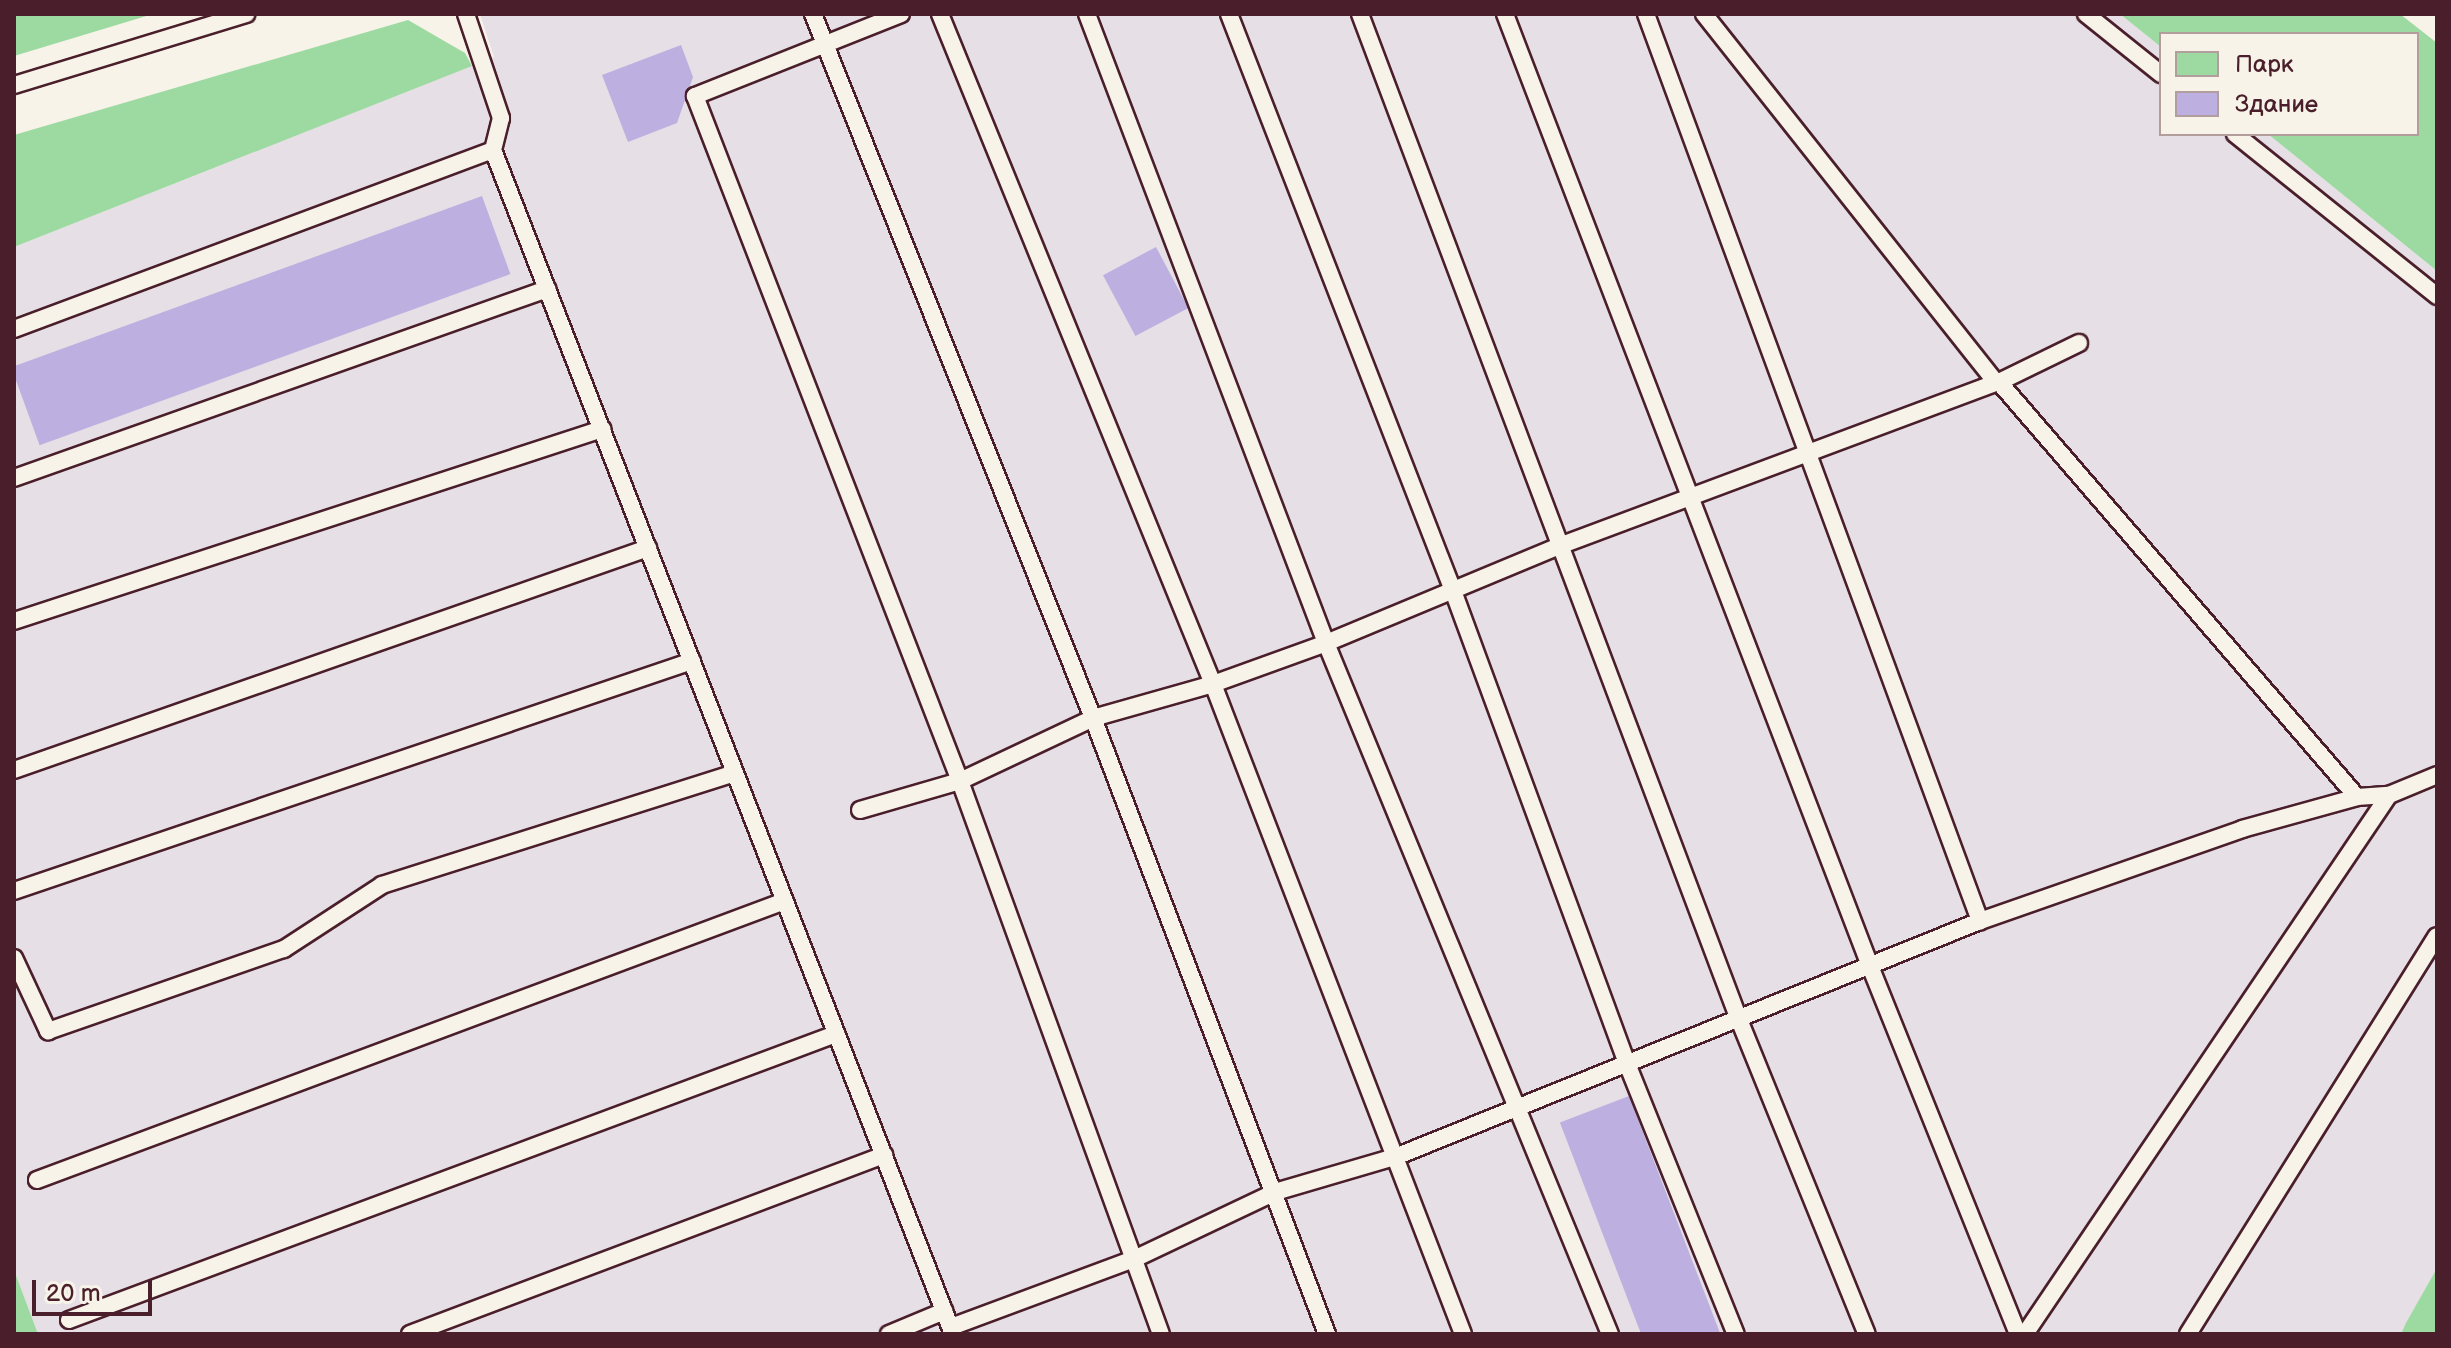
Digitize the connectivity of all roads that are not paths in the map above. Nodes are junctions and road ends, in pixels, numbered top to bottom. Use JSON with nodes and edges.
{"nodes":[{"id":1,"x":246,"y":14,"type":"edge"},
{"id":2,"x":466,"y":14,"type":"edge"},
{"id":3,"x":813,"y":14,"type":"edge"},
{"id":4,"x":901,"y":14,"type":"edge"},
{"id":5,"x":940,"y":14,"type":"edge"},
{"id":6,"x":1087,"y":14,"type":"edge"},
{"id":7,"x":1229,"y":14,"type":"edge"},
{"id":8,"x":1360,"y":14,"type":"edge"},
{"id":9,"x":1505,"y":14,"type":"edge"},
{"id":10,"x":1646,"y":14,"type":"edge"},
{"id":11,"x":1704,"y":14,"type":"edge"},
{"id":12,"x":2086,"y":14,"type":"edge"},
{"id":13,"x":822,"y":41,"type":"junction"},
{"id":14,"x":2159,"y":72,"type":"edge"},
{"id":15,"x":14,"y":85,"type":"edge"},
{"id":16,"x":2237,"y":136,"type":"edge"},
{"id":17,"x":493,"y":150,"type":"junction"},
{"id":18,"x":547,"y":289,"type":"junction"},
{"id":19,"x":2437,"y":296,"type":"edge"},
{"id":20,"x":14,"y":329,"type":"edge"},
{"id":21,"x":2079,"y":343,"type":"dead end"},
{"id":22,"x":1998,"y":383,"type":"junction"},
{"id":23,"x":602,"y":429,"type":"junction"},
{"id":24,"x":1807,"y":453,"type":"junction"},
{"id":25,"x":14,"y":478,"type":"edge"},
{"id":26,"x":1689,"y":501,"type":"junction"},
{"id":27,"x":1562,"y":545,"type":"junction"},
{"id":28,"x":648,"y":548,"type":"junction"},
{"id":29,"x":1452,"y":588,"type":"junction"},
{"id":30,"x":14,"y":621,"type":"edge"},
{"id":31,"x":1326,"y":643,"type":"junction"},
{"id":32,"x":692,"y":661,"type":"junction"},
{"id":33,"x":1213,"y":684,"type":"junction"},
{"id":34,"x":1093,"y":718,"type":"junction"},
{"id":35,"x":14,"y":770,"type":"edge"},
{"id":36,"x":735,"y":773,"type":"junction"},
{"id":37,"x":2437,"y":775,"type":"edge"},
{"id":38,"x":960,"y":781,"type":"junction"},
{"id":39,"x":2389,"y":795,"type":"junction"},
{"id":40,"x":2357,"y":797,"type":"junction"},
{"id":41,"x":860,"y":810,"type":"dead end"},
{"id":42,"x":14,"y":891,"type":"edge"},
{"id":43,"x":785,"y":901,"type":"junction"},
{"id":44,"x":1980,"y":921,"type":"junction"},
{"id":45,"x":2437,"y":936,"type":"edge"},
{"id":46,"x":14,"y":958,"type":"edge"},
{"id":47,"x":1870,"y":966,"type":"junction"},
{"id":48,"x":1738,"y":1017,"type":"junction"},
{"id":49,"x":836,"y":1034,"type":"junction"},
{"id":50,"x":1628,"y":1066,"type":"junction"},
{"id":51,"x":1520,"y":1106,"type":"junction"},
{"id":52,"x":884,"y":1155,"type":"junction"},
{"id":53,"x":1395,"y":1157,"type":"junction"},
{"id":54,"x":37,"y":1180,"type":"dead end"},
{"id":55,"x":1275,"y":1192,"type":"junction"},
{"id":56,"x":1134,"y":1259,"type":"junction"},
{"id":57,"x":69,"y":1320,"type":"dead end"},
{"id":58,"x":950,"y":1324,"type":"edge"},
{"id":59,"x":410,"y":1334,"type":"edge"},
{"id":60,"x":889,"y":1334,"type":"edge"},
{"id":61,"x":1161,"y":1334,"type":"edge"},
{"id":62,"x":1327,"y":1334,"type":"edge"},
{"id":63,"x":1463,"y":1334,"type":"edge"},
{"id":64,"x":1610,"y":1334,"type":"edge"},
{"id":65,"x":1736,"y":1334,"type":"edge"},
{"id":66,"x":1867,"y":1334,"type":"edge"},
{"id":67,"x":2018,"y":1334,"type":"edge"},
{"id":68,"x":2025,"y":1334,"type":"edge"},
{"id":69,"x":2188,"y":1334,"type":"edge"}],
"edges":[{"from":1,"to":15,"type":"lane"},
{"from":2,"to":17,"type":"lane"},
{"from":3,"to":13,"type":"lane"},
{"from":4,"to":13,"type":"lane"},
{"from":5,"to":33,"type":"lane"},
{"from":6,"to":31,"type":"lane"},
{"from":7,"to":29,"type":"lane"},
{"from":8,"to":27,"type":"lane"},
{"from":9,"to":26,"type":"lane"},
{"from":10,"to":24,"type":"lane"},
{"from":11,"to":22,"type":"lane"},
{"from":12,"to":14,"type":"lane"},
{"from":13,"to":34,"type":"lane"},
{"from":13,"to":38,"type":"lane"},
{"from":16,"to":19,"type":"lane"},
{"from":17,"to":18,"type":"lane"},
{"from":17,"to":20,"type":"lane"},
{"from":18,"to":23,"type":"lane"},
{"from":18,"to":25,"type":"lane"},
{"from":21,"to":22,"type":"lane"},
{"from":22,"to":24,"type":"lane"},
{"from":22,"to":40,"type":"lane"},
{"from":23,"to":28,"type":"lane"},
{"from":23,"to":30,"type":"lane"},
{"from":24,"to":26,"type":"lane"},
{"from":24,"to":44,"type":"lane"},
{"from":26,"to":27,"type":"lane"},
{"from":26,"to":47,"type":"lane"},
{"from":27,"to":29,"type":"lane"},
{"from":27,"to":48,"type":"lane"},
{"from":28,"to":32,"type":"lane"},
{"from":28,"to":35,"type":"lane"},
{"from":29,"to":31,"type":"lane"},
{"from":29,"to":50,"type":"lane"},
{"from":31,"to":33,"type":"lane"},
{"from":31,"to":51,"type":"lane"},
{"from":32,"to":36,"type":"lane"},
{"from":32,"to":42,"type":"lane"},
{"from":33,"to":34,"type":"lane"},
{"from":33,"to":53,"type":"lane"},
{"from":34,"to":38,"type":"lane"},
{"from":34,"to":55,"type":"lane"},
{"from":36,"to":43,"type":"lane"},
{"from":36,"to":46,"type":"lane"},
{"from":37,"to":39,"type":"lane"},
{"from":38,"to":41,"type":"lane"},
{"from":38,"to":56,"type":"lane"},
{"from":39,"to":40,"type":"lane"},
{"from":39,"to":68,"type":"lane"},
{"from":40,"to":44,"type":"lane"},
{"from":43,"to":49,"type":"lane"},
{"from":43,"to":54,"type":"lane"},
{"from":44,"to":47,"type":"lane"},
{"from":45,"to":69,"type":"lane"},
{"from":47,"to":48,"type":"lane"},
{"from":47,"to":67,"type":"lane"},
{"from":48,"to":50,"type":"lane"},
{"from":48,"to":66,"type":"lane"},
{"from":49,"to":52,"type":"lane"},
{"from":49,"to":57,"type":"lane"},
{"from":50,"to":51,"type":"lane"},
{"from":50,"to":65,"type":"lane"},
{"from":51,"to":53,"type":"lane"},
{"from":51,"to":64,"type":"lane"},
{"from":52,"to":58,"type":"lane"},
{"from":52,"to":59,"type":"lane"},
{"from":53,"to":55,"type":"lane"},
{"from":53,"to":63,"type":"lane"},
{"from":55,"to":56,"type":"lane"},
{"from":55,"to":62,"type":"lane"},
{"from":56,"to":58,"type":"lane"},
{"from":56,"to":61,"type":"lane"},
{"from":58,"to":60,"type":"lane"}]}
